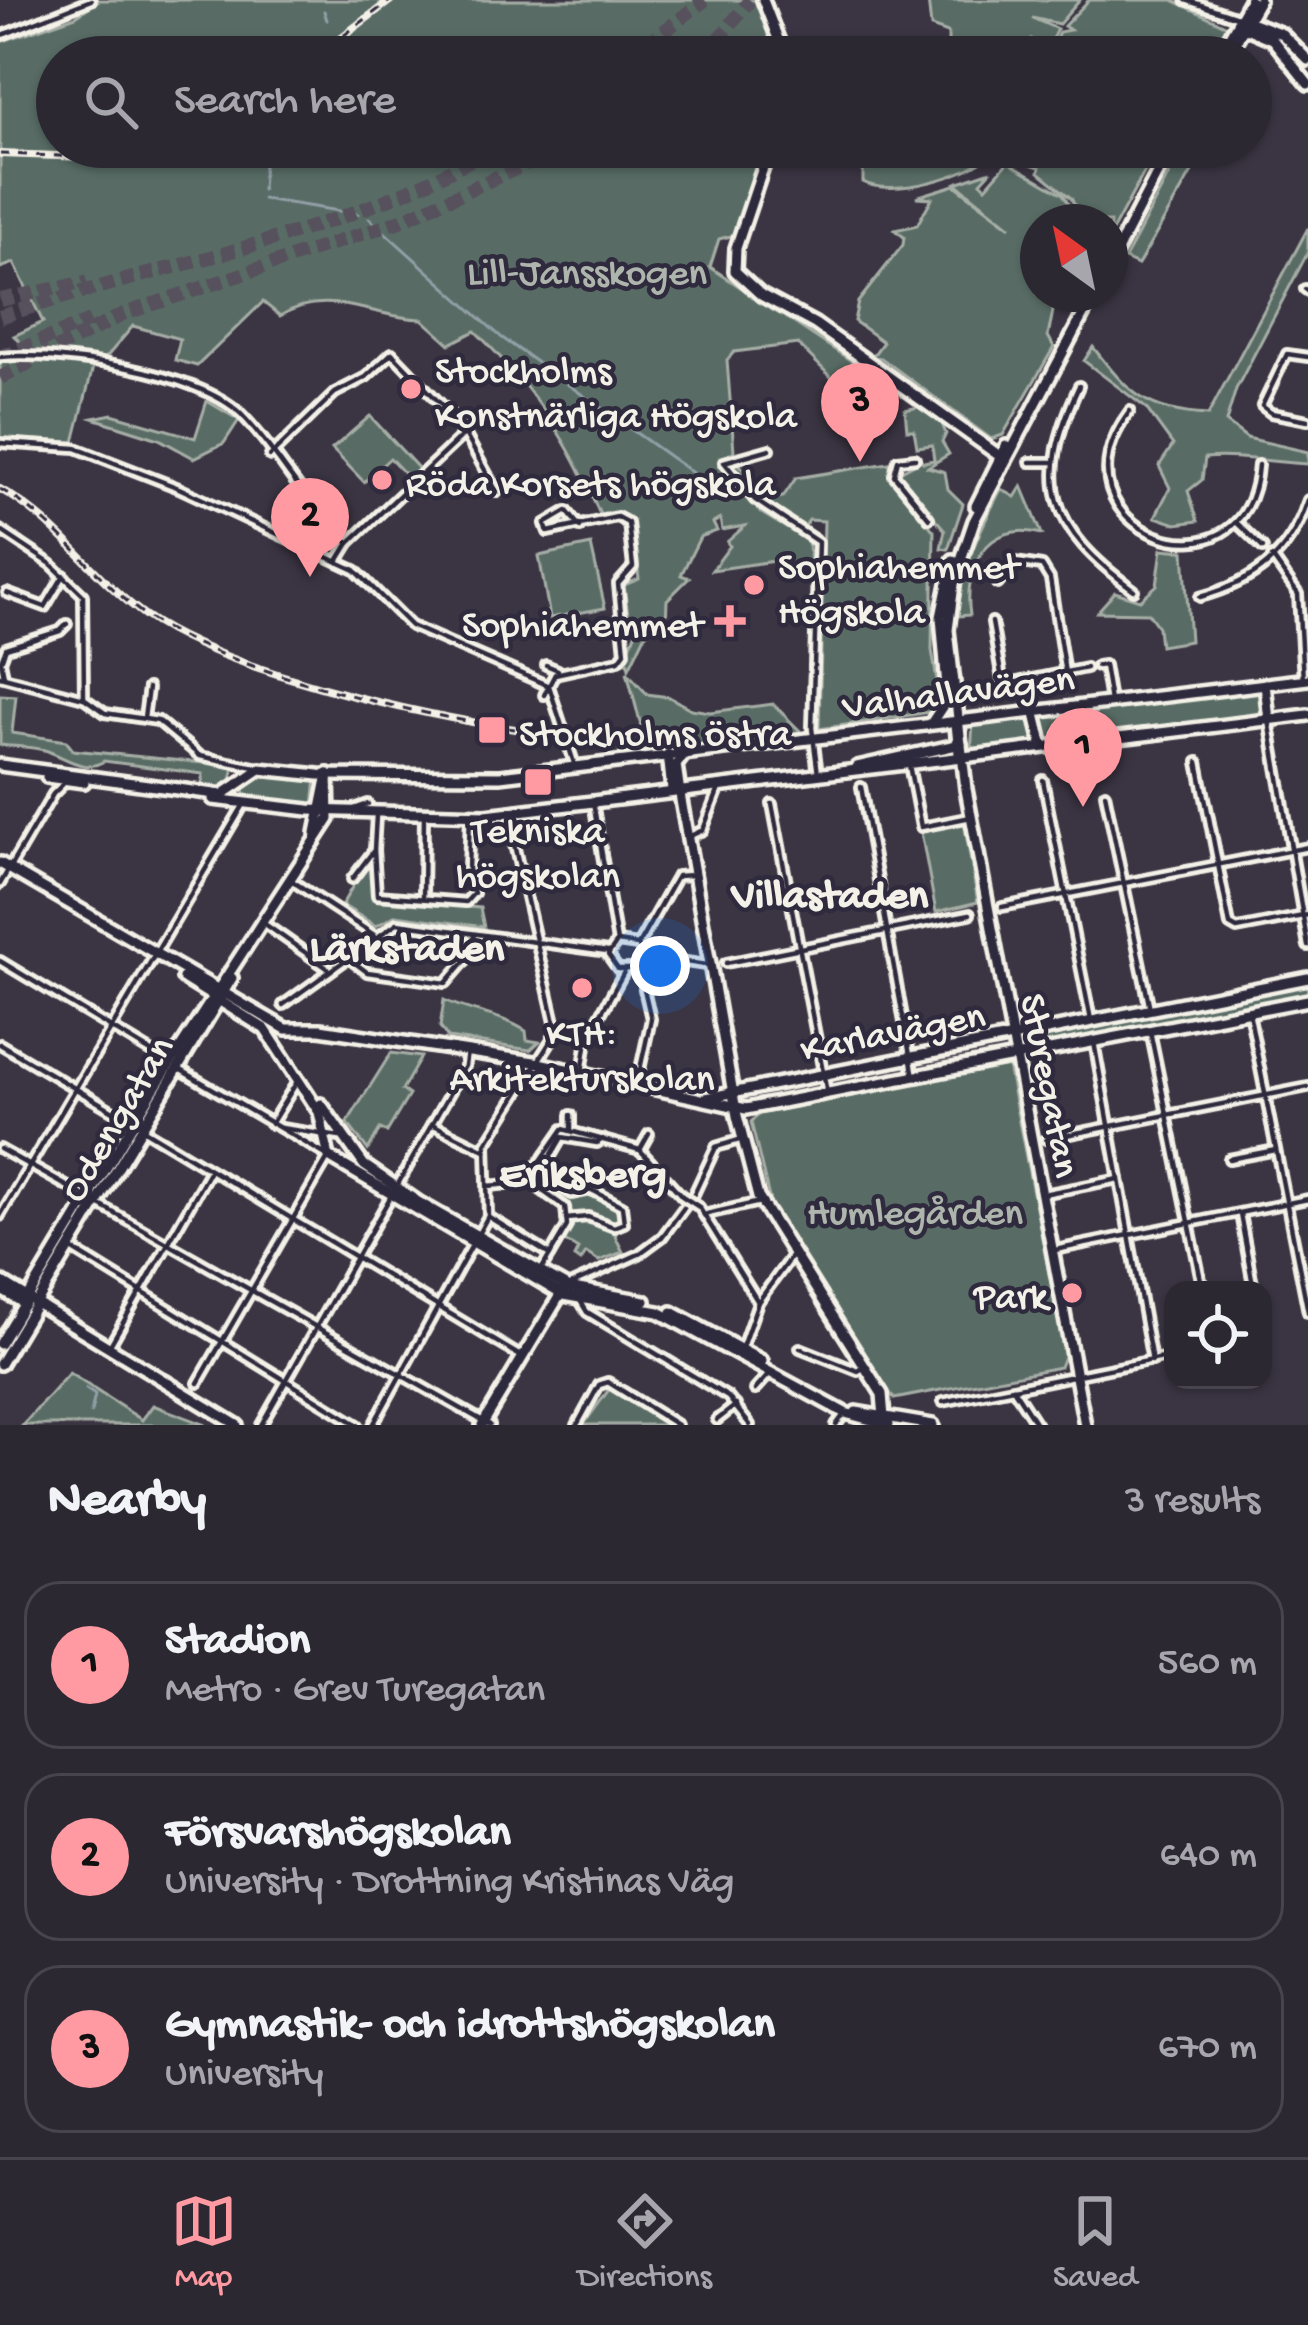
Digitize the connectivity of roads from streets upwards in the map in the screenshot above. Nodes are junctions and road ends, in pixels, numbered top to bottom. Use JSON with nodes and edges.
{"nodes":[{"id":1,"x":91,"y":0,"type":"edge"},
{"id":2,"x":764,"y":0,"type":"edge"},
{"id":3,"x":1186,"y":0,"type":"edge"},
{"id":4,"x":1254,"y":0,"type":"edge"},
{"id":5,"x":1243,"y":22,"type":"junction"},
{"id":6,"x":0,"y":36,"type":"edge"},
{"id":7,"x":777,"y":36,"type":"edge"},
{"id":8,"x":1235,"y":36,"type":"edge"},
{"id":9,"x":1267,"y":36,"type":"edge"},
{"id":10,"x":1272,"y":39,"type":"edge"},
{"id":11,"x":1304,"y":68,"type":"edge"},
{"id":12,"x":763,"y":168,"type":"edge"},
{"id":13,"x":1157,"y":168,"type":"edge"},
{"id":14,"x":1158,"y":168,"type":"edge"},
{"id":15,"x":1128,"y":221,"type":"edge"},
{"id":16,"x":1128,"y":228,"type":"edge"},
{"id":17,"x":1083,"y":312,"type":"edge"},
{"id":18,"x":0,"y":357,"type":"edge"},
{"id":19,"x":1308,"y":358,"type":"edge"},
{"id":20,"x":1079,"y":386,"type":"dead end"},
{"id":21,"x":1130,"y":412,"type":"dead end"},
{"id":22,"x":1308,"y":420,"type":"edge"},
{"id":23,"x":465,"y":433,"type":"junction"},
{"id":24,"x":0,"y":443,"type":"edge"},
{"id":25,"x":770,"y":449,"type":"dead end"},
{"id":26,"x":270,"y":456,"type":"junction"},
{"id":27,"x":915,"y":458,"type":"dead end"},
{"id":28,"x":1008,"y":459,"type":"junction"},
{"id":29,"x":1030,"y":462,"type":"dead end"},
{"id":30,"x":1052,"y":462,"type":"junction"},
{"id":31,"x":1258,"y":465,"type":"dead end"},
{"id":32,"x":497,"y":492,"type":"dead end"},
{"id":33,"x":1308,"y":500,"type":"edge"},
{"id":34,"x":929,"y":518,"type":"dead end"},
{"id":35,"x":1236,"y":521,"type":"junction"},
{"id":36,"x":580,"y":527,"type":"junction"},
{"id":37,"x":0,"y":530,"type":"edge"},
{"id":38,"x":349,"y":542,"type":"junction"},
{"id":39,"x":1263,"y":548,"type":"dead end"},
{"id":40,"x":1274,"y":559,"type":"junction"},
{"id":41,"x":338,"y":561,"type":"junction"},
{"id":42,"x":64,"y":575,"type":"junction"},
{"id":43,"x":998,"y":584,"type":"dead end"},
{"id":44,"x":1134,"y":590,"type":"dead end"},
{"id":45,"x":7,"y":593,"type":"dead end"},
{"id":46,"x":1200,"y":597,"type":"dead end"},
{"id":47,"x":992,"y":622,"type":"dead end"},
{"id":48,"x":67,"y":624,"type":"dead end"},
{"id":49,"x":1100,"y":666,"type":"tunnel mouth"},
{"id":50,"x":1086,"y":668,"type":"dead end"},
{"id":51,"x":564,"y":671,"type":"junction"},
{"id":52,"x":548,"y":673,"type":"junction"},
{"id":53,"x":1065,"y":673,"type":"junction"},
{"id":54,"x":2,"y":676,"type":"edge"},
{"id":55,"x":1306,"y":680,"type":"edge"},
{"id":56,"x":1265,"y":684,"type":"junction"},
{"id":57,"x":948,"y":685,"type":"junction"},
{"id":58,"x":148,"y":688,"type":"dead end"},
{"id":59,"x":544,"y":695,"type":"dead end"},
{"id":60,"x":84,"y":698,"type":"junction"},
{"id":61,"x":1110,"y":701,"type":"junction"},
{"id":62,"x":1034,"y":710,"type":"junction"},
{"id":63,"x":1308,"y":715,"type":"edge"},
{"id":64,"x":144,"y":718,"type":"junction"},
{"id":65,"x":957,"y":720,"type":"junction"},
{"id":66,"x":1269,"y":720,"type":"junction"},
{"id":67,"x":931,"y":723,"type":"junction"},
{"id":68,"x":812,"y":737,"type":"junction"},
{"id":69,"x":1042,"y":747,"type":"junction"},
{"id":70,"x":959,"y":751,"type":"junction"},
{"id":71,"x":686,"y":752,"type":"junction"},
{"id":72,"x":668,"y":754,"type":"junction"},
{"id":73,"x":236,"y":761,"type":"junction"},
{"id":74,"x":1198,"y":762,"type":"dead end"},
{"id":75,"x":909,"y":763,"type":"junction"},
{"id":76,"x":575,"y":766,"type":"junction"},
{"id":77,"x":0,"y":768,"type":"edge"},
{"id":78,"x":260,"y":769,"type":"junction"},
{"id":79,"x":852,"y":770,"type":"junction"},
{"id":80,"x":818,"y":775,"type":"junction"},
{"id":81,"x":53,"y":778,"type":"junction"},
{"id":82,"x":67,"y":780,"type":"junction"},
{"id":83,"x":1043,"y":780,"type":"dead end"},
{"id":84,"x":243,"y":781,"type":"junction"},
{"id":85,"x":330,"y":784,"type":"junction"},
{"id":86,"x":720,"y":786,"type":"junction"},
{"id":87,"x":861,"y":787,"type":"dead end"},
{"id":88,"x":674,"y":792,"type":"junction"},
{"id":89,"x":1105,"y":793,"type":"dead end"},
{"id":90,"x":53,"y":794,"type":"junction"},
{"id":91,"x":593,"y":802,"type":"junction"},
{"id":92,"x":247,"y":803,"type":"junction"},
{"id":93,"x":772,"y":804,"type":"dead end"},
{"id":94,"x":372,"y":808,"type":"junction"},
{"id":95,"x":325,"y":810,"type":"junction"},
{"id":96,"x":424,"y":813,"type":"junction"},
{"id":97,"x":470,"y":815,"type":"junction"},
{"id":98,"x":970,"y":818,"type":"junction"},
{"id":99,"x":510,"y":827,"type":"dead end"},
{"id":100,"x":688,"y":836,"type":"junction"},
{"id":101,"x":1308,"y":847,"type":"edge"},
{"id":102,"x":374,"y":850,"type":"junction"},
{"id":103,"x":1291,"y":850,"type":"junction"},
{"id":104,"x":1218,"y":865,"type":"junction"},
{"id":105,"x":4,"y":868,"type":"edge"},
{"id":106,"x":695,"y":875,"type":"junction"},
{"id":107,"x":289,"y":878,"type":"junction"},
{"id":108,"x":352,"y":879,"type":"dead end"},
{"id":109,"x":1122,"y":883,"type":"junction"},
{"id":110,"x":0,"y":884,"type":"edge"},
{"id":111,"x":1065,"y":894,"type":"junction"},
{"id":112,"x":423,"y":898,"type":"junction"},
{"id":113,"x":1002,"y":908,"type":"dead end"},
{"id":114,"x":970,"y":914,"type":"dead end"},
{"id":115,"x":1306,"y":916,"type":"edge"},
{"id":116,"x":262,"y":922,"type":"junction"},
{"id":117,"x":886,"y":930,"type":"junction"},
{"id":118,"x":475,"y":933,"type":"junction"},
{"id":119,"x":375,"y":937,"type":"junction"},
{"id":120,"x":538,"y":941,"type":"junction"},
{"id":121,"x":617,"y":942,"type":"junction"},
{"id":122,"x":638,"y":945,"type":"junction"},
{"id":123,"x":800,"y":946,"type":"junction"},
{"id":124,"x":1308,"y":946,"type":"edge"},
{"id":125,"x":608,"y":952,"type":"junction"},
{"id":126,"x":644,"y":956,"type":"junction"},
{"id":127,"x":152,"y":957,"type":"junction"},
{"id":128,"x":347,"y":957,"type":"junction"},
{"id":129,"x":0,"y":962,"type":"edge"},
{"id":130,"x":726,"y":963,"type":"dead end"},
{"id":131,"x":712,"y":964,"type":"junction"},
{"id":132,"x":637,"y":968,"type":"junction"},
{"id":133,"x":330,"y":970,"type":"junction"},
{"id":134,"x":624,"y":971,"type":"junction"},
{"id":135,"x":641,"y":977,"type":"dead end"},
{"id":136,"x":1308,"y":978,"type":"edge"},
{"id":137,"x":644,"y":988,"type":"dead end"},
{"id":138,"x":218,"y":996,"type":"junction"},
{"id":139,"x":1308,"y":1000,"type":"edge"},
{"id":140,"x":283,"y":1005,"type":"dead end"},
{"id":141,"x":1150,"y":1009,"type":"junction"},
{"id":142,"x":1249,"y":1012,"type":"junction"},
{"id":143,"x":1090,"y":1020,"type":"junction"},
{"id":144,"x":269,"y":1026,"type":"junction"},
{"id":145,"x":110,"y":1028,"type":"junction"},
{"id":146,"x":1150,"y":1031,"type":"junction"},
{"id":147,"x":1010,"y":1036,"type":"junction"},
{"id":148,"x":281,"y":1037,"type":"junction"},
{"id":149,"x":1094,"y":1042,"type":"junction"},
{"id":150,"x":0,"y":1044,"type":"edge"},
{"id":151,"x":467,"y":1052,"type":"junction"},
{"id":152,"x":911,"y":1055,"type":"junction"},
{"id":153,"x":1015,"y":1058,"type":"junction"},
{"id":154,"x":534,"y":1062,"type":"junction"},
{"id":155,"x":175,"y":1066,"type":"junction"},
{"id":156,"x":582,"y":1072,"type":"junction"},
{"id":157,"x":823,"y":1073,"type":"junction"},
{"id":158,"x":914,"y":1077,"type":"junction"},
{"id":159,"x":298,"y":1080,"type":"junction"},
{"id":160,"x":637,"y":1085,"type":"junction"},
{"id":161,"x":1308,"y":1087,"type":"edge"},
{"id":162,"x":75,"y":1088,"type":"junction"},
{"id":163,"x":736,"y":1091,"type":"junction"},
{"id":164,"x":827,"y":1094,"type":"junction"},
{"id":165,"x":1265,"y":1095,"type":"junction"},
{"id":166,"x":700,"y":1099,"type":"junction"},
{"id":167,"x":739,"y":1108,"type":"junction"},
{"id":168,"x":571,"y":1114,"type":"dead end"},
{"id":169,"x":1167,"y":1115,"type":"junction"},
{"id":170,"x":432,"y":1124,"type":"junction"},
{"id":171,"x":273,"y":1125,"type":"junction"},
{"id":172,"x":138,"y":1126,"type":"junction"},
{"id":173,"x":1109,"y":1126,"type":"junction"},
{"id":174,"x":571,"y":1130,"type":"junction"},
{"id":175,"x":321,"y":1132,"type":"junction"},
{"id":176,"x":649,"y":1134,"type":"dead end"},
{"id":177,"x":603,"y":1139,"type":"junction"},
{"id":178,"x":745,"y":1139,"type":"junction"},
{"id":179,"x":1046,"y":1139,"type":"dead end"},
{"id":180,"x":344,"y":1140,"type":"junction"},
{"id":181,"x":0,"y":1149,"type":"edge"},
{"id":182,"x":485,"y":1150,"type":"junction"},
{"id":183,"x":640,"y":1150,"type":"junction"},
{"id":184,"x":1276,"y":1150,"type":"junction"},
{"id":185,"x":354,"y":1153,"type":"junction"},
{"id":186,"x":327,"y":1156,"type":"junction"},
{"id":187,"x":1229,"y":1159,"type":"dead end"},
{"id":188,"x":342,"y":1165,"type":"junction"},
{"id":189,"x":29,"y":1166,"type":"junction"},
{"id":190,"x":210,"y":1169,"type":"junction"},
{"id":191,"x":1119,"y":1179,"type":"junction"},
{"id":192,"x":521,"y":1183,"type":"dead end"},
{"id":193,"x":488,"y":1186,"type":"junction"},
{"id":194,"x":394,"y":1191,"type":"junction"},
{"id":195,"x":1043,"y":1194,"type":"junction"},
{"id":196,"x":1308,"y":1199,"type":"edge"},
{"id":197,"x":93,"y":1201,"type":"junction"},
{"id":198,"x":760,"y":1202,"type":"junction"},
{"id":199,"x":1287,"y":1204,"type":"junction"},
{"id":200,"x":707,"y":1214,"type":"junction"},
{"id":201,"x":1240,"y":1214,"type":"junction"},
{"id":202,"x":0,"y":1216,"type":"edge"},
{"id":203,"x":488,"y":1216,"type":"junction"},
{"id":204,"x":292,"y":1219,"type":"junction"},
{"id":205,"x":566,"y":1219,"type":"junction"},
{"id":206,"x":1190,"y":1223,"type":"junction"},
{"id":207,"x":1127,"y":1235,"type":"junction"},
{"id":208,"x":476,"y":1239,"type":"junction"},
{"id":209,"x":167,"y":1244,"type":"junction"},
{"id":210,"x":70,"y":1248,"type":"junction"},
{"id":211,"x":1054,"y":1250,"type":"junction"},
{"id":212,"x":793,"y":1254,"type":"junction"},
{"id":213,"x":550,"y":1255,"type":"junction"},
{"id":214,"x":356,"y":1256,"type":"junction"},
{"id":215,"x":540,"y":1272,"type":"junction"},
{"id":216,"x":1201,"y":1281,"type":"edge"},
{"id":217,"x":1252,"y":1281,"type":"edge"},
{"id":218,"x":0,"y":1285,"type":"edge"},
{"id":219,"x":571,"y":1289,"type":"junction"},
{"id":220,"x":252,"y":1290,"type":"junction"},
{"id":221,"x":140,"y":1292,"type":"junction"},
{"id":222,"x":758,"y":1302,"type":"junction"},
{"id":223,"x":31,"y":1304,"type":"junction"},
{"id":224,"x":440,"y":1305,"type":"junction"},
{"id":225,"x":1308,"y":1312,"type":"edge"},
{"id":226,"x":317,"y":1327,"type":"junction"},
{"id":227,"x":222,"y":1341,"type":"junction"},
{"id":228,"x":0,"y":1344,"type":"edge"},
{"id":229,"x":109,"y":1347,"type":"junction"},
{"id":230,"x":800,"y":1348,"type":"dead end"},
{"id":231,"x":740,"y":1352,"type":"junction"},
{"id":232,"x":522,"y":1357,"type":"junction"},
{"id":233,"x":1164,"y":1358,"type":"edge"},
{"id":234,"x":1152,"y":1360,"type":"junction"},
{"id":235,"x":0,"y":1364,"type":"edge"},
{"id":236,"x":865,"y":1367,"type":"junction"},
{"id":237,"x":771,"y":1372,"type":"junction"},
{"id":238,"x":401,"y":1374,"type":"junction"},
{"id":239,"x":1074,"y":1376,"type":"junction"},
{"id":240,"x":286,"y":1381,"type":"junction"},
{"id":241,"x":198,"y":1383,"type":"dead end"},
{"id":242,"x":1012,"y":1388,"type":"junction"},
{"id":243,"x":755,"y":1390,"type":"dead end"},
{"id":244,"x":943,"y":1402,"type":"dead end"},
{"id":245,"x":736,"y":1406,"type":"junction"},
{"id":246,"x":844,"y":1413,"type":"junction"},
{"id":247,"x":717,"y":1420,"type":"dead end"},
{"id":248,"x":885,"y":1422,"type":"edge"},
{"id":249,"x":486,"y":1424,"type":"edge"},
{"id":250,"x":224,"y":1425,"type":"edge"},
{"id":251,"x":237,"y":1425,"type":"edge"},
{"id":252,"x":261,"y":1425,"type":"edge"},
{"id":253,"x":358,"y":1425,"type":"edge"},
{"id":254,"x":373,"y":1425,"type":"edge"},
{"id":255,"x":577,"y":1425,"type":"edge"},
{"id":256,"x":677,"y":1425,"type":"edge"},
{"id":257,"x":750,"y":1425,"type":"edge"},
{"id":258,"x":836,"y":1425,"type":"edge"},
{"id":259,"x":930,"y":1425,"type":"edge"},
{"id":260,"x":1037,"y":1425,"type":"edge"},
{"id":261,"x":1083,"y":1425,"type":"edge"}],
"edges":[{"from":1,"to":6,"type":"street"},
{"from":2,"to":7,"type":"street"},
{"from":3,"to":5,"type":"street"},
{"from":4,"to":5,"type":"street"},
{"from":5,"to":8,"type":"street"},
{"from":5,"to":9,"type":"street"},
{"from":10,"to":11,"type":"street"},
{"from":12,"to":28,"type":"street"},
{"from":13,"to":15,"type":"street"},
{"from":14,"to":16,"type":"street"},
{"from":17,"to":28,"type":"street"},
{"from":18,"to":26,"type":"street"},
{"from":19,"to":22,"type":"street"},
{"from":20,"to":30,"type":"street"},
{"from":21,"to":35,"type":"street"},
{"from":23,"to":26,"type":"street"},
{"from":23,"to":32,"type":"street"},
{"from":23,"to":38,"type":"street"},
{"from":24,"to":41,"type":"street"},
{"from":25,"to":68,"type":"street"},
{"from":26,"to":38,"type":"street"},
{"from":27,"to":34,"type":"street"},
{"from":28,"to":57,"type":"street"},
{"from":28,"to":65,"type":"street","name":"Sturegatan"},
{"from":29,"to":30,"type":"street"},
{"from":30,"to":44,"type":"street"},
{"from":31,"to":35,"type":"street"},
{"from":33,"to":40,"type":"street"},
{"from":35,"to":39,"type":"street"},
{"from":36,"to":36,"type":"street"},
{"from":36,"to":51,"type":"street"},
{"from":37,"to":42,"type":"street"},
{"from":38,"to":41,"type":"street"},
{"from":40,"to":46,"type":"street"},
{"from":40,"to":55,"type":"street"},
{"from":41,"to":52,"type":"street"},
{"from":42,"to":45,"type":"street"},
{"from":42,"to":60,"type":"street"},
{"from":43,"to":53,"type":"street"},
{"from":47,"to":53,"type":"street"},
{"from":48,"to":54,"type":"street"},
{"from":49,"to":61,"type":"street"},
{"from":50,"to":53,"type":"street"},
{"from":51,"to":52,"type":"street"},
{"from":51,"to":52,"type":"street"},
{"from":52,"to":59,"type":"street"},
{"from":52,"to":76,"type":"street"},
{"from":54,"to":60,"type":"street"},
{"from":55,"to":56,"type":"street","name":"Valhallavägen"},
{"from":56,"to":61,"type":"street","name":"Valhallavägen"},
{"from":56,"to":66,"type":"street"},
{"from":57,"to":65,"type":"street"},
{"from":57,"to":67,"type":"street"},
{"from":58,"to":64,"type":"street"},
{"from":60,"to":64,"type":"street"},
{"from":61,"to":62,"type":"street","name":"Valhallavägen"},
{"from":62,"to":65,"type":"street","name":"Valhallavägen"},
{"from":62,"to":69,"type":"street"},
{"from":63,"to":66,"type":"street","name":"Valhallavägen"},
{"from":64,"to":73,"type":"street"},
{"from":65,"to":67,"type":"street","name":"Valhallavägen"},
{"from":65,"to":70,"type":"street","name":"Sturegatan"},
{"from":66,"to":69,"type":"street","name":"Valhallavägen"},
{"from":66,"to":103,"type":"street"},
{"from":67,"to":68,"type":"street","name":"Valhallavägen"},
{"from":68,"to":71,"type":"street","name":"Valhallavägen"},
{"from":68,"to":80,"type":"street"},
{"from":69,"to":70,"type":"street","name":"Valhallavägen"},
{"from":70,"to":75,"type":"street","name":"Valhallavägen"},
{"from":70,"to":79,"type":"street","name":"Valhallavägen"},
{"from":70,"to":98,"type":"street","name":"Sturegatan"},
{"from":71,"to":72,"type":"street","name":"Valhallavägen"},
{"from":71,"to":88,"type":"street"},
{"from":72,"to":76,"type":"street","name":"Valhallavägen"},
{"from":72,"to":88,"type":"street"},
{"from":73,"to":78,"type":"street"},
{"from":73,"to":84,"type":"street"},
{"from":74,"to":104,"type":"street"},
{"from":75,"to":79,"type":"street","name":"Valhallavägen"},
{"from":75,"to":98,"type":"street"},
{"from":76,"to":85,"type":"street","name":"Valhallavägen"},
{"from":77,"to":81,"type":"street","name":"Valhallavägen"},
{"from":77,"to":84,"type":"street","name":"Valhallavägen"},
{"from":78,"to":84,"type":"street","name":"Valhallavägen"},
{"from":78,"to":85,"type":"street","name":"Valhallavägen"},
{"from":79,"to":80,"type":"street","name":"Valhallavägen"},
{"from":80,"to":86,"type":"street","name":"Valhallavägen"},
{"from":81,"to":82,"type":"street","name":"Valhallavägen"},
{"from":81,"to":90,"type":"street"},
{"from":82,"to":90,"type":"street"},
{"from":82,"to":92,"type":"street","name":"Valhallavägen"},
{"from":83,"to":111,"type":"street"},
{"from":84,"to":92,"type":"street"},
{"from":85,"to":95,"type":"street","name":"Odengatan"},
{"from":86,"to":88,"type":"street","name":"Valhallavägen"},
{"from":86,"to":100,"type":"street"},
{"from":87,"to":117,"type":"street"},
{"from":88,"to":91,"type":"street","name":"Valhallavägen"},
{"from":88,"to":100,"type":"street"},
{"from":89,"to":109,"type":"street"},
{"from":90,"to":105,"type":"street"},
{"from":91,"to":97,"type":"street","name":"Valhallavägen"},
{"from":91,"to":121,"type":"street"},
{"from":92,"to":95,"type":"street","name":"Valhallavägen"},
{"from":92,"to":127,"type":"street"},
{"from":93,"to":123,"type":"street"},
{"from":94,"to":95,"type":"street","name":"Valhallavägen"},
{"from":94,"to":96,"type":"street","name":"Valhallavägen"},
{"from":94,"to":102,"type":"street"},
{"from":95,"to":107,"type":"street","name":"Odengatan"},
{"from":96,"to":97,"type":"street","name":"Valhallavägen"},
{"from":96,"to":112,"type":"street"},
{"from":97,"to":112,"type":"street"},
{"from":98,"to":147,"type":"street","name":"Sturegatan"},
{"from":99,"to":120,"type":"street"},
{"from":100,"to":106,"type":"street"},
{"from":101,"to":103,"type":"street"},
{"from":102,"to":108,"type":"street"},
{"from":102,"to":112,"type":"street"},
{"from":103,"to":104,"type":"street"},
{"from":103,"to":115,"type":"street"},
{"from":104,"to":109,"type":"street"},
{"from":104,"to":115,"type":"street"},
{"from":105,"to":110,"type":"street"},
{"from":105,"to":127,"type":"street","name":"Karlavägen"},
{"from":106,"to":122,"type":"street"},
{"from":106,"to":131,"type":"street"},
{"from":107,"to":116,"type":"street","name":"Odengatan"},
{"from":107,"to":119,"type":"street"},
{"from":109,"to":111,"type":"street"},
{"from":109,"to":141,"type":"street"},
{"from":111,"to":113,"type":"street"},
{"from":111,"to":143,"type":"street"},
{"from":114,"to":117,"type":"street"},
{"from":115,"to":124,"type":"street"},
{"from":116,"to":133,"type":"street"},
{"from":116,"to":138,"type":"street","name":"Odengatan"},
{"from":117,"to":123,"type":"street"},
{"from":117,"to":152,"type":"street"},
{"from":118,"to":119,"type":"street"},
{"from":118,"to":120,"type":"street"},
{"from":118,"to":128,"type":"street"},
{"from":119,"to":128,"type":"street"},
{"from":120,"to":125,"type":"street"},
{"from":120,"to":154,"type":"street"},
{"from":121,"to":122,"type":"street"},
{"from":121,"to":125,"type":"street"},
{"from":122,"to":126,"type":"street"},
{"from":123,"to":130,"type":"street"},
{"from":123,"to":157,"type":"street"},
{"from":125,"to":134,"type":"street"},
{"from":126,"to":131,"type":"street"},
{"from":126,"to":132,"type":"street"},
{"from":127,"to":138,"type":"street","name":"Karlavägen"},
{"from":127,"to":145,"type":"street"},
{"from":128,"to":133,"type":"street"},
{"from":129,"to":145,"type":"street"},
{"from":131,"to":163,"type":"street"},
{"from":132,"to":134,"type":"street"},
{"from":132,"to":135,"type":"street"},
{"from":133,"to":140,"type":"street"},
{"from":134,"to":156,"type":"street"},
{"from":136,"to":141,"type":"street","name":"Karlavägen"},
{"from":137,"to":160,"type":"street"},
{"from":138,"to":144,"type":"street","name":"Karlavägen"},
{"from":138,"to":155,"type":"street","name":"Odengatan"},
{"from":139,"to":142,"type":"street","name":"Karlavägen"},
{"from":141,"to":143,"type":"street","name":"Karlavägen"},
{"from":142,"to":146,"type":"street","name":"Karlavägen"},
{"from":142,"to":165,"type":"street"},
{"from":143,"to":147,"type":"street","name":"Karlavägen"},
{"from":144,"to":148,"type":"street","name":"Karlavägen"},
{"from":144,"to":148,"type":"street"},
{"from":145,"to":155,"type":"street"},
{"from":145,"to":162,"type":"street"},
{"from":146,"to":149,"type":"street","name":"Karlavägen"},
{"from":146,"to":169,"type":"street"},
{"from":147,"to":152,"type":"street","name":"Karlavägen"},
{"from":147,"to":153,"type":"street","name":"Sturegatan"},
{"from":148,"to":151,"type":"street","name":"Karlavägen"},
{"from":148,"to":159,"type":"street"},
{"from":148,"to":180,"type":"street"},
{"from":149,"to":153,"type":"street","name":"Karlavägen"},
{"from":149,"to":173,"type":"street"},
{"from":150,"to":162,"type":"street"},
{"from":151,"to":154,"type":"street","name":"Karlavägen"},
{"from":151,"to":170,"type":"street"},
{"from":152,"to":157,"type":"street","name":"Karlavägen"},
{"from":152,"to":158,"type":"street"},
{"from":153,"to":158,"type":"street","name":"Karlavägen"},
{"from":153,"to":195,"type":"street","name":"Sturegatan"},
{"from":153,"to":239,"type":"street","name":"Sturegatan"},
{"from":154,"to":156,"type":"street","name":"Karlavägen"},
{"from":154,"to":182,"type":"street"},
{"from":155,"to":171,"type":"street"},
{"from":155,"to":172,"type":"street","name":"Odengatan"},
{"from":156,"to":160,"type":"street","name":"Karlavägen"},
{"from":157,"to":163,"type":"street","name":"Karlavägen"},
{"from":157,"to":164,"type":"street"},
{"from":158,"to":164,"type":"street","name":"Karlavägen"},
{"from":159,"to":171,"type":"street"},
{"from":159,"to":175,"type":"street"},
{"from":160,"to":166,"type":"street","name":"Karlavägen"},
{"from":161,"to":165,"type":"street"},
{"from":162,"to":172,"type":"street"},
{"from":162,"to":189,"type":"street"},
{"from":163,"to":166,"type":"street","name":"Karlavägen"},
{"from":163,"to":167,"type":"street"},
{"from":164,"to":167,"type":"street","name":"Karlavägen"},
{"from":165,"to":169,"type":"street"},
{"from":165,"to":184,"type":"street"},
{"from":166,"to":167,"type":"street","name":"Karlavägen"},
{"from":167,"to":178,"type":"street"},
{"from":168,"to":174,"type":"street"},
{"from":169,"to":173,"type":"street"},
{"from":169,"to":206,"type":"street"},
{"from":170,"to":182,"type":"street"},
{"from":170,"to":194,"type":"street"},
{"from":171,"to":175,"type":"street"},
{"from":171,"to":186,"type":"street"},
{"from":172,"to":190,"type":"street"},
{"from":172,"to":197,"type":"street","name":"Odengatan"},
{"from":173,"to":179,"type":"street"},
{"from":173,"to":191,"type":"street"},
{"from":174,"to":177,"type":"street"},
{"from":174,"to":205,"type":"street"},
{"from":175,"to":180,"type":"street"},
{"from":175,"to":186,"type":"street"},
{"from":176,"to":183,"type":"street"},
{"from":177,"to":183,"type":"street"},
{"from":177,"to":205,"type":"street"},
{"from":178,"to":198,"type":"street"},
{"from":178,"to":219,"type":"street"},
{"from":180,"to":185,"type":"street"},
{"from":181,"to":189,"type":"street"},
{"from":182,"to":193,"type":"street"},
{"from":183,"to":200,"type":"street","bridge":true},
{"from":184,"to":187,"type":"street"},
{"from":184,"to":199,"type":"street"},
{"from":185,"to":188,"type":"street"},
{"from":185,"to":194,"type":"street"},
{"from":186,"to":188,"type":"street"},
{"from":186,"to":204,"type":"street"},
{"from":188,"to":194,"type":"street"},
{"from":189,"to":197,"type":"street"},
{"from":189,"to":202,"type":"street"},
{"from":190,"to":204,"type":"street"},
{"from":190,"to":209,"type":"street"},
{"from":191,"to":195,"type":"street"},
{"from":191,"to":207,"type":"street"},
{"from":192,"to":193,"type":"street"},
{"from":193,"to":203,"type":"street"},
{"from":194,"to":208,"type":"street"},
{"from":194,"to":214,"type":"street"},
{"from":195,"to":211,"type":"street","name":"Sturegatan"},
{"from":196,"to":199,"type":"street"},
{"from":197,"to":209,"type":"street"},
{"from":197,"to":210,"type":"street","name":"Odengatan"},
{"from":197,"to":223,"type":"street","name":"Odengatan"},
{"from":198,"to":200,"type":"street"},
{"from":198,"to":212,"type":"street"},
{"from":199,"to":201,"type":"street"},
{"from":199,"to":225,"type":"street"},
{"from":200,"to":222,"type":"street"},
{"from":201,"to":206,"type":"street"},
{"from":201,"to":217,"type":"street"},
{"from":203,"to":208,"type":"street"},
{"from":203,"to":213,"type":"street"},
{"from":204,"to":214,"type":"street"},
{"from":204,"to":220,"type":"street"},
{"from":205,"to":213,"type":"street"},
{"from":206,"to":207,"type":"street"},
{"from":206,"to":216,"type":"street"},
{"from":207,"to":211,"type":"street"},
{"from":207,"to":234,"type":"street"},
{"from":208,"to":215,"type":"street"},
{"from":208,"to":219,"type":"street"},
{"from":208,"to":224,"type":"street"},
{"from":209,"to":220,"type":"street"},
{"from":209,"to":221,"type":"street"},
{"from":210,"to":221,"type":"street"},
{"from":210,"to":223,"type":"street","name":"Odengatan"},
{"from":211,"to":239,"type":"street","name":"Sturegatan"},
{"from":212,"to":222,"type":"street"},
{"from":212,"to":236,"type":"street"},
{"from":213,"to":215,"type":"street"},
{"from":214,"to":224,"type":"street"},
{"from":214,"to":226,"type":"street"},
{"from":215,"to":219,"type":"street"},
{"from":218,"to":223,"type":"street"},
{"from":219,"to":231,"type":"street"},
{"from":219,"to":232,"type":"street"},
{"from":219,"to":245,"type":"street"},
{"from":220,"to":226,"type":"street"},
{"from":220,"to":227,"type":"street"},
{"from":221,"to":227,"type":"street"},
{"from":221,"to":229,"type":"street"},
{"from":222,"to":231,"type":"street"},
{"from":223,"to":228,"type":"street","name":"Odengatan"},
{"from":223,"to":229,"type":"street"},
{"from":223,"to":235,"type":"street","name":"Odengatan"},
{"from":223,"to":250,"type":"street"},
{"from":224,"to":232,"type":"street"},
{"from":224,"to":238,"type":"street"},
{"from":226,"to":238,"type":"street"},
{"from":226,"to":240,"type":"street"},
{"from":227,"to":240,"type":"street"},
{"from":227,"to":241,"type":"street"},
{"from":229,"to":251,"type":"street"},
{"from":230,"to":236,"type":"street"},
{"from":231,"to":237,"type":"street"},
{"from":231,"to":248,"type":"street"},
{"from":232,"to":249,"type":"street"},
{"from":233,"to":234,"type":"street"},
{"from":234,"to":239,"type":"street"},
{"from":236,"to":248,"type":"street"},
{"from":237,"to":243,"type":"street"},
{"from":237,"to":246,"type":"street"},
{"from":238,"to":249,"type":"street"},
{"from":238,"to":254,"type":"street"},
{"from":239,"to":242,"type":"street"},
{"from":239,"to":261,"type":"street","name":"Sturegatan"},
{"from":240,"to":252,"type":"street"},
{"from":240,"to":253,"type":"street"},
{"from":242,"to":244,"type":"street"},
{"from":242,"to":260,"type":"street"},
{"from":245,"to":247,"type":"street"},
{"from":245,"to":257,"type":"street"},
{"from":246,"to":248,"type":"street"},
{"from":246,"to":258,"type":"street"},
{"from":248,"to":259,"type":"street"},
{"from":255,"to":256,"type":"street"}]}
